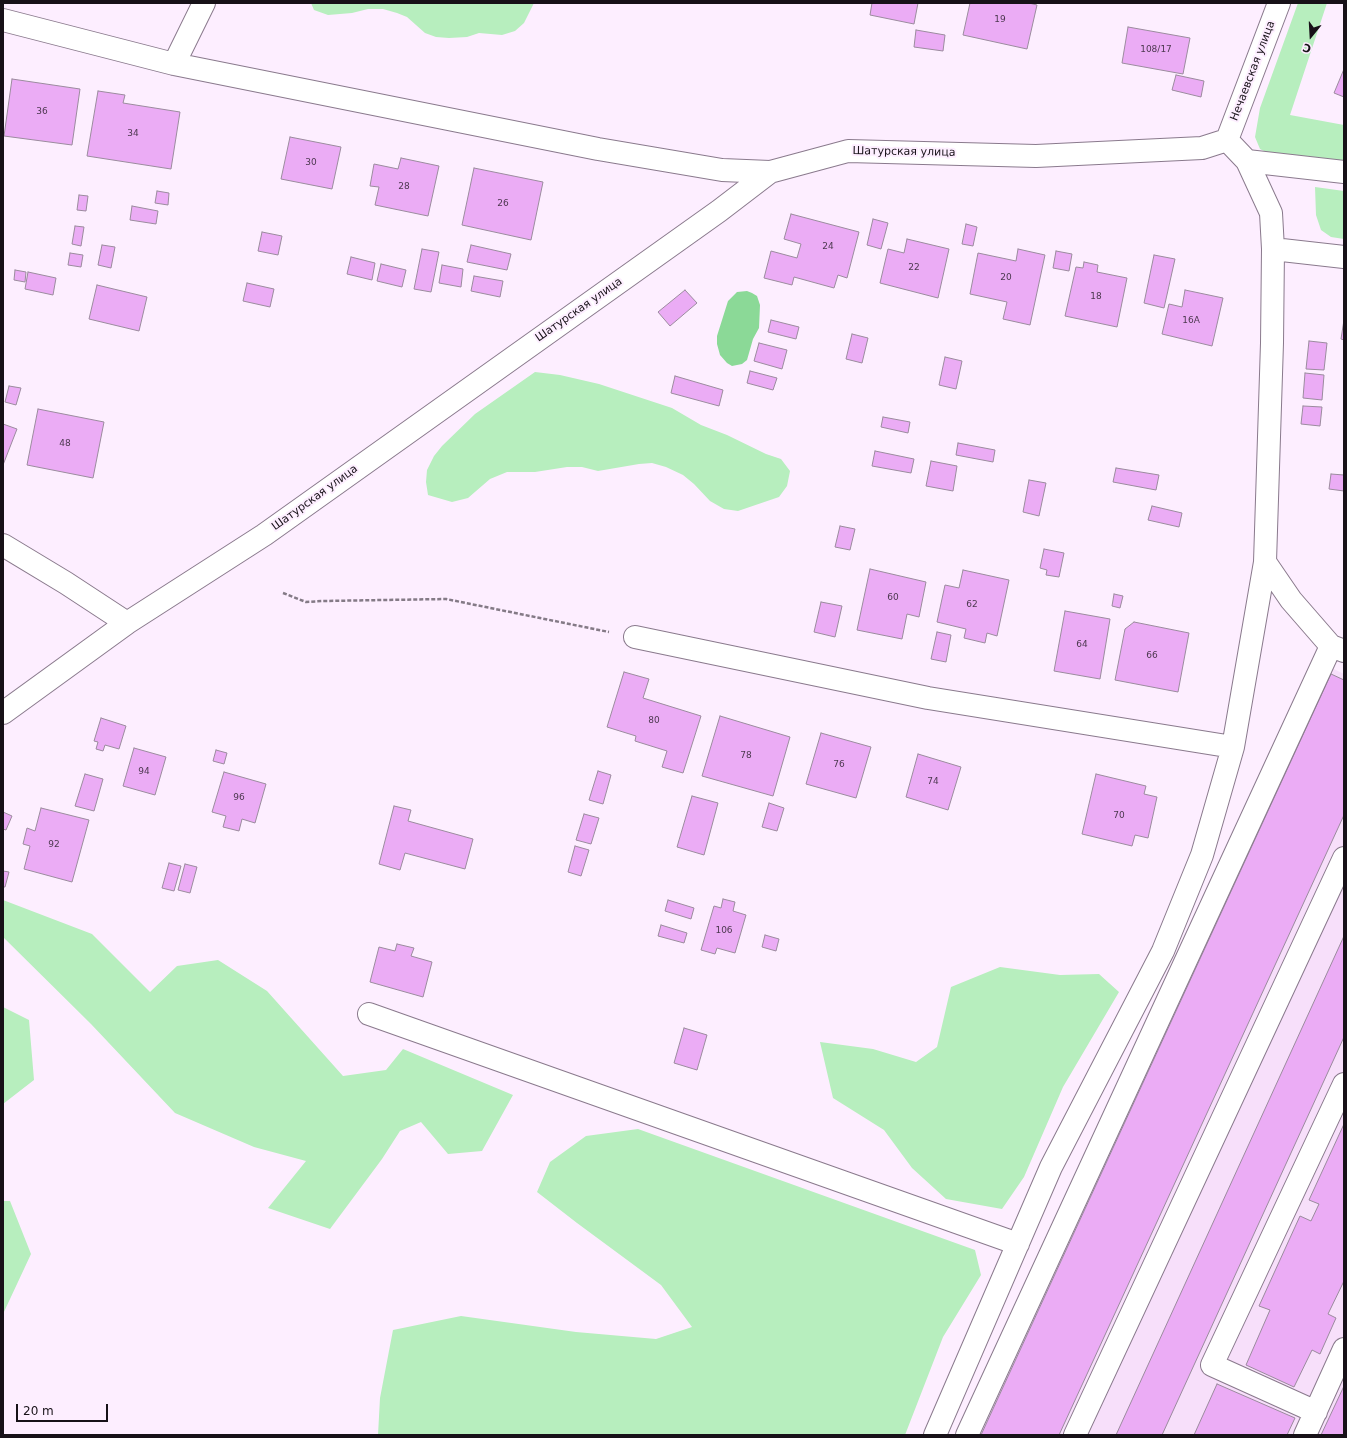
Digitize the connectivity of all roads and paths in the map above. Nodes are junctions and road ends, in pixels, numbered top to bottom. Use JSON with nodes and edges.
{"nodes":[{"id":1,"x":204,"y":3,"type":"edge"},
{"id":2,"x":1279,"y":3,"type":"edge"},
{"id":3,"x":3,"y":20,"type":"edge"},
{"id":4,"x":174,"y":64,"type":"junction"},
{"id":5,"x":1227,"y":140,"type":"junction"},
{"id":6,"x":1247,"y":160,"type":"junction"},
{"id":7,"x":770,"y":172,"type":"junction"},
{"id":8,"x":1344,"y":172,"type":"edge"},
{"id":9,"x":1273,"y":249,"type":"junction"},
{"id":10,"x":1344,"y":257,"type":"edge"},
{"id":11,"x":3,"y":545,"type":"edge"},
{"id":12,"x":1265,"y":562,"type":"junction"},
{"id":13,"x":283,"y":592,"type":"dead end"},
{"id":14,"x":127,"y":623,"type":"junction"},
{"id":15,"x":635,"y":637,"type":"joint"},
{"id":16,"x":1337,"y":648,"type":"edge"},
{"id":17,"x":3,"y":713,"type":"edge"},
{"id":18,"x":1233,"y":748,"type":"junction"},
{"id":19,"x":1344,"y":858,"type":"edge"},
{"id":20,"x":369,"y":1014,"type":"dead end"},
{"id":21,"x":1344,"y":1084,"type":"edge"},
{"id":22,"x":1018,"y":1244,"type":"junction"},
{"id":23,"x":1344,"y":1349,"type":"edge"},
{"id":24,"x":1316,"y":1412,"type":"junction"},
{"id":25,"x":935,"y":1435,"type":"edge"},
{"id":26,"x":967,"y":1435,"type":"edge"},
{"id":27,"x":1075,"y":1435,"type":"edge"},
{"id":28,"x":1305,"y":1435,"type":"edge"}],
"edges":[{"from":1,"to":4,"type":"street"},
{"from":2,"to":5,"type":"street","name":"Нечаевская улица"},
{"from":3,"to":4,"type":"street"},
{"from":4,"to":7,"type":"street"},
{"from":5,"to":6,"type":"street"},
{"from":5,"to":7,"type":"street","name":"Шатурская улица"},
{"from":6,"to":8,"type":"street"},
{"from":6,"to":9,"type":"street"},
{"from":7,"to":14,"type":"street","name":"Шатурская улица"},
{"from":9,"to":10,"type":"street"},
{"from":9,"to":12,"type":"street"},
{"from":11,"to":14,"type":"street"},
{"from":12,"to":16,"type":"street"},
{"from":12,"to":18,"type":"street"},
{"from":13,"to":15,"type":"path"},
{"from":14,"to":17,"type":"street","name":"Шатурская улица"},
{"from":15,"to":18,"type":"street"},
{"from":16,"to":26,"type":"street"},
{"from":18,"to":22,"type":"street"},
{"from":19,"to":27,"type":"street"},
{"from":20,"to":22,"type":"street"},
{"from":21,"to":24,"type":"street"},
{"from":22,"to":25,"type":"street"},
{"from":23,"to":24,"type":"street"},
{"from":24,"to":28,"type":"street"}]}
